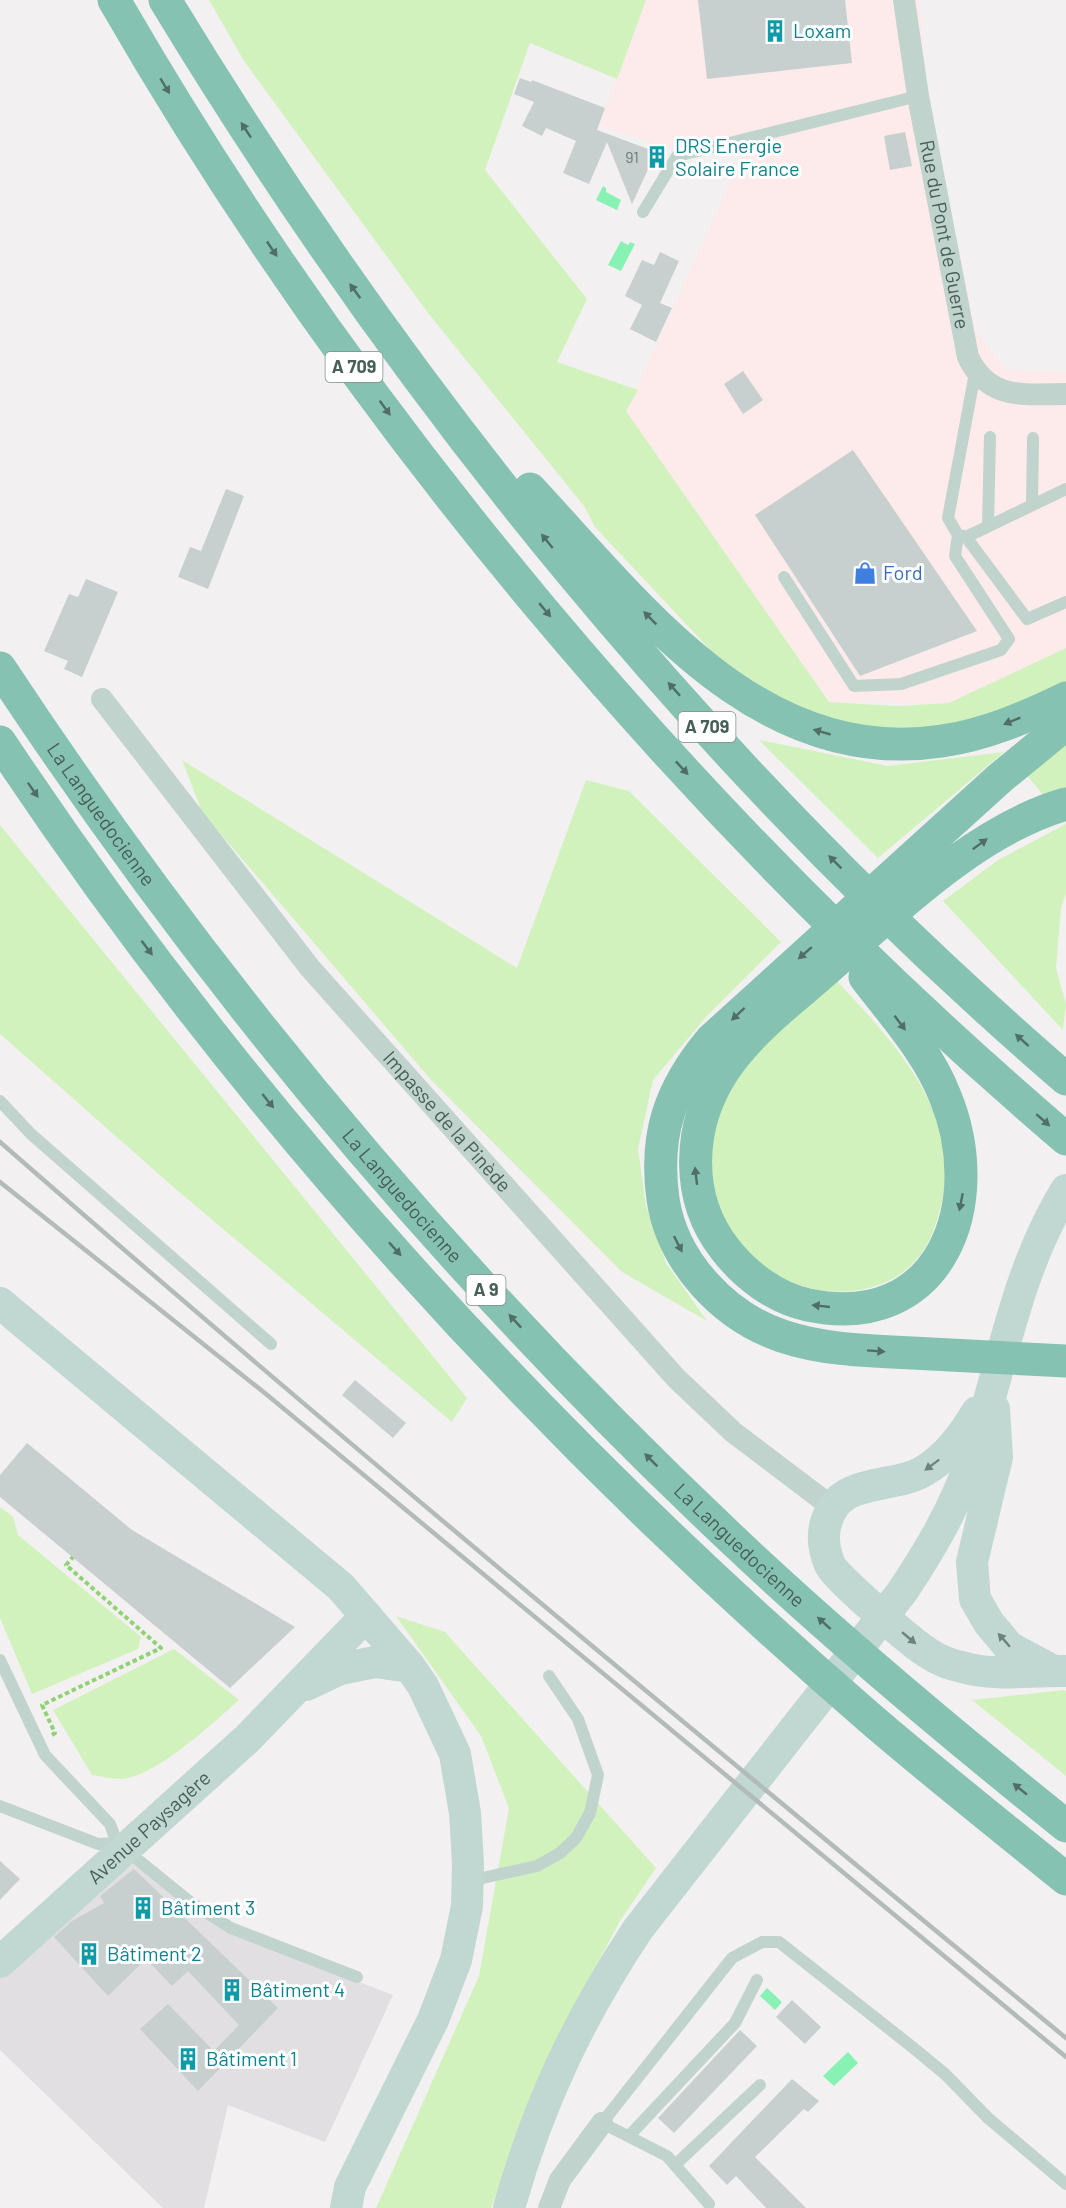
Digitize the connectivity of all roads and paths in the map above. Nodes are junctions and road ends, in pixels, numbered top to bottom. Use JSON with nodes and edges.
{"nodes":[{"id":1,"x":114,"y":0,"type":"edge"},
{"id":2,"x":165,"y":0,"type":"edge"},
{"id":3,"x":904,"y":0,"type":"edge"},
{"id":4,"x":918,"y":96,"type":"junction"},
{"id":5,"x":643,"y":212,"type":"dead end"},
{"id":6,"x":390,"y":338,"type":"junction"},
{"id":7,"x":975,"y":373,"type":"junction"},
{"id":8,"x":1066,"y":394,"type":"edge"},
{"id":9,"x":990,"y":437,"type":"dead end"},
{"id":10,"x":1033,"y":438,"type":"dead end"},
{"id":11,"x":1066,"y":489,"type":"edge"},
{"id":12,"x":1032,"y":505,"type":"junction"},
{"id":13,"x":988,"y":526,"type":"junction"},
{"id":14,"x":962,"y":536,"type":"junction"},
{"id":15,"x":784,"y":577,"type":"dead end"},
{"id":16,"x":1066,"y":602,"type":"edge"},
{"id":17,"x":0,"y":668,"type":"edge"},
{"id":18,"x":1066,"y":698,"type":"edge"},
{"id":19,"x":102,"y":699,"type":"dead end"},
{"id":20,"x":1066,"y":723,"type":"edge"},
{"id":21,"x":0,"y":742,"type":"edge"},
{"id":22,"x":1066,"y":804,"type":"edge"},
{"id":23,"x":923,"y":869,"type":"junction"},
{"id":24,"x":802,"y":892,"type":"junction"},
{"id":25,"x":790,"y":984,"type":"junction"},
{"id":26,"x":1066,"y":1079,"type":"edge"},
{"id":27,"x":0,"y":1101,"type":"edge"},
{"id":28,"x":1066,"y":1139,"type":"edge"},
{"id":29,"x":1062,"y":1197,"type":"edge"},
{"id":30,"x":0,"y":1303,"type":"edge"},
{"id":31,"x":271,"y":1344,"type":"dead end"},
{"id":32,"x":1066,"y":1361,"type":"edge"},
{"id":33,"x":992,"y":1386,"type":"junction"},
{"id":34,"x":832,"y":1507,"type":"junction"},
{"id":35,"x":73,"y":1557,"type":"dead end"},
{"id":36,"x":366,"y":1616,"type":"junction"},
{"id":37,"x":0,"y":1660,"type":"edge"},
{"id":38,"x":410,"y":1666,"type":"junction"},
{"id":39,"x":1059,"y":1671,"type":"edge"},
{"id":40,"x":549,"y":1676,"type":"dead end"},
{"id":41,"x":297,"y":1689,"type":"junction"},
{"id":42,"x":39,"y":1744,"type":"junction"},
{"id":43,"x":0,"y":1806,"type":"edge"},
{"id":44,"x":1066,"y":1826,"type":"edge"},
{"id":45,"x":122,"y":1846,"type":"junction"},
{"id":46,"x":1066,"y":1879,"type":"edge"},
{"id":47,"x":468,"y":1881,"type":"junction"},
{"id":48,"x":0,"y":1962,"type":"edge"},
{"id":49,"x":357,"y":1977,"type":"dead end"},
{"id":50,"x":756,"y":1980,"type":"dead end"},
{"id":51,"x":760,"y":2085,"type":"dead end"},
{"id":52,"x":602,"y":2123,"type":"junction"},
{"id":53,"x":629,"y":2136,"type":"junction"},
{"id":54,"x":675,"y":2164,"type":"junction"},
{"id":55,"x":1066,"y":2184,"type":"edge"},
{"id":56,"x":342,"y":2201,"type":"edge"},
{"id":57,"x":709,"y":2204,"type":"dead end"},
{"id":58,"x":509,"y":2208,"type":"edge"},
{"id":59,"x":549,"y":2208,"type":"edge"}],
"edges":[{"from":1,"to":24,"type":"highway","number":"A 709","one_way":true},
{"from":6,"to":2,"type":"highway","number":"A 709","one_way":true},
{"from":3,"to":4,"type":"street","name":"Rue du Pont de Guerre"},
{"from":4,"to":5,"type":"lane"},
{"from":4,"to":7,"type":"street","name":"Rue du Pont de Guerre"},
{"from":18,"to":6,"type":"highway","one_way":true},
{"from":26,"to":6,"type":"highway","number":"A 709","one_way":true},
{"from":7,"to":8,"type":"street"},
{"from":7,"to":14,"type":"lane"},
{"from":9,"to":13,"type":"lane"},
{"from":10,"to":12,"type":"lane"},
{"from":11,"to":12,"type":"lane"},
{"from":12,"to":13,"type":"lane"},
{"from":13,"to":14,"type":"lane"},
{"from":14,"to":15,"type":"lane"},
{"from":14,"to":16,"type":"lane"},
{"from":44,"to":17,"type":"highway","name":"La Languedocienne","number":"A 9","one_way":true},
{"from":19,"to":34,"type":"street","name":"Impasse de la Pinède"},
{"from":20,"to":23,"type":"highway"},
{"from":21,"to":46,"type":"highway","name":"La Languedocienne","number":"A 9","one_way":true},
{"from":23,"to":22,"type":"highway","one_way":true},
{"from":23,"to":25,"type":"highway"},
{"from":24,"to":25,"type":"highway","one_way":true},
{"from":24,"to":28,"type":"highway","number":"A 709","one_way":true},
{"from":25,"to":32,"type":"highway","one_way":true},
{"from":27,"to":31,"type":"lane"},
{"from":29,"to":33,"type":"street"},
{"from":30,"to":36,"type":"street"},
{"from":33,"to":34,"type":"street","one_way":true},
{"from":39,"to":33,"type":"street","one_way":true},
{"from":33,"to":58,"type":"street"},
{"from":34,"to":39,"type":"street","one_way":true},
{"from":35,"to":42,"type":"path"},
{"from":36,"to":38,"type":"street"},
{"from":36,"to":41,"type":"street","name":"Avenue Paysagère"},
{"from":37,"to":42,"type":"lane"},
{"from":38,"to":41,"type":"street","name":"Avenue Paysagère"},
{"from":38,"to":47,"type":"street"},
{"from":40,"to":47,"type":"lane"},
{"from":41,"to":45,"type":"street","name":"Avenue Paysagère"},
{"from":42,"to":45,"type":"lane"},
{"from":43,"to":45,"type":"lane"},
{"from":45,"to":48,"type":"street","name":"Avenue Paysagère"},
{"from":45,"to":49,"type":"lane"},
{"from":47,"to":56,"type":"street"},
{"from":50,"to":53,"type":"lane"},
{"from":51,"to":54,"type":"lane"},
{"from":52,"to":53,"type":"lane"},
{"from":52,"to":55,"type":"lane"},
{"from":52,"to":59,"type":"street"},
{"from":53,"to":54,"type":"lane"},
{"from":54,"to":57,"type":"lane"}]}
